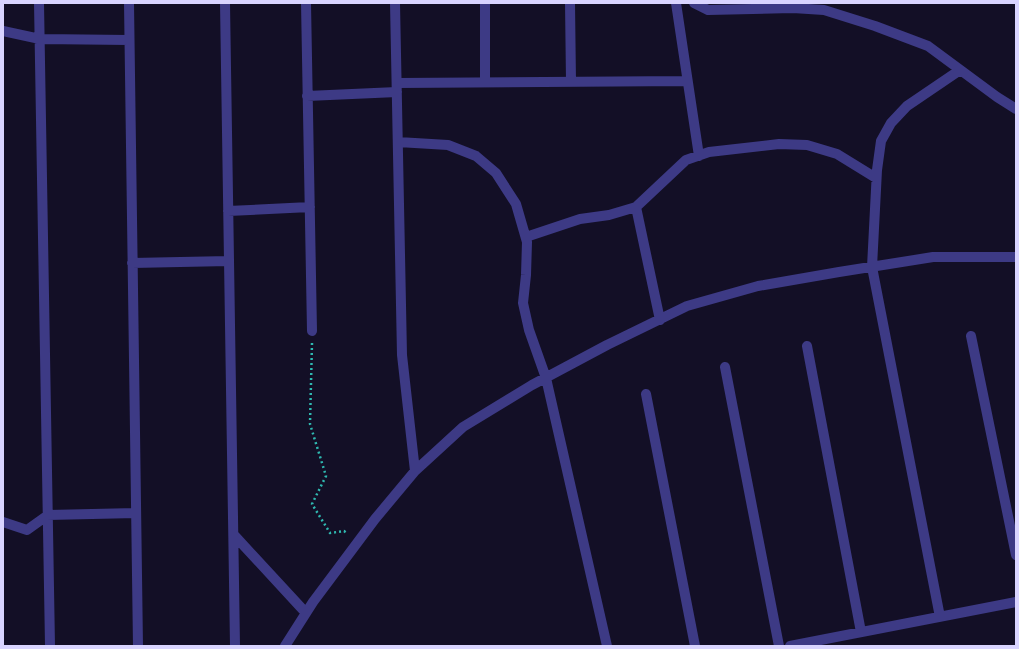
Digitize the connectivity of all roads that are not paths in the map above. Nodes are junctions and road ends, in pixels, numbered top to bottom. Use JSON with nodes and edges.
{"nodes":[{"id":1,"x":39,"y":3,"type":"edge"},
{"id":2,"x":128,"y":3,"type":"edge"},
{"id":3,"x":225,"y":3,"type":"edge"},
{"id":4,"x":306,"y":3,"type":"edge"},
{"id":5,"x":395,"y":3,"type":"edge"},
{"id":6,"x":485,"y":3,"type":"edge"},
{"id":7,"x":570,"y":3,"type":"edge"},
{"id":8,"x":676,"y":3,"type":"edge"},
{"id":9,"x":694,"y":3,"type":"edge"},
{"id":10,"x":3,"y":31,"type":"edge"},
{"id":11,"x":40,"y":39,"type":"junction"},
{"id":12,"x":129,"y":40,"type":"junction"},
{"id":13,"x":960,"y":70,"type":"junction"},
{"id":14,"x":687,"y":81,"type":"junction"},
{"id":15,"x":485,"y":82,"type":"junction"},
{"id":16,"x":571,"y":82,"type":"junction"},
{"id":17,"x":397,"y":87,"type":"junction"},
{"id":18,"x":308,"y":96,"type":"junction"},
{"id":19,"x":1016,"y":109,"type":"edge"},
{"id":20,"x":398,"y":142,"type":"junction"},
{"id":21,"x":699,"y":156,"type":"junction"},
{"id":22,"x":876,"y":178,"type":"junction"},
{"id":23,"x":310,"y":207,"type":"junction"},
{"id":24,"x":636,"y":207,"type":"junction"},
{"id":25,"x":228,"y":211,"type":"junction"},
{"id":26,"x":526,"y":237,"type":"junction"},
{"id":27,"x":1016,"y":257,"type":"edge"},
{"id":28,"x":229,"y":261,"type":"junction"},
{"id":29,"x":132,"y":263,"type":"junction"},
{"id":30,"x":872,"y":267,"type":"junction"},
{"id":31,"x":660,"y":320,"type":"junction"},
{"id":32,"x":312,"y":331,"type":"road end"},
{"id":33,"x":971,"y":336,"type":"dead end"},
{"id":34,"x":806,"y":346,"type":"dead end"},
{"id":35,"x":725,"y":367,"type":"dead end"},
{"id":36,"x":546,"y":378,"type":"junction"},
{"id":37,"x":646,"y":394,"type":"dead end"},
{"id":38,"x":415,"y":471,"type":"junction"},
{"id":39,"x":136,"y":513,"type":"junction"},
{"id":40,"x":48,"y":515,"type":"junction"},
{"id":41,"x":3,"y":522,"type":"edge"},
{"id":42,"x":234,"y":535,"type":"junction"},
{"id":43,"x":1016,"y":555,"type":"edge"},
{"id":44,"x":1016,"y":602,"type":"edge"},
{"id":45,"x":306,"y":613,"type":"junction"},
{"id":46,"x":940,"y":617,"type":"junction"},
{"id":47,"x":861,"y":632,"type":"junction"},
{"id":48,"x":50,"y":646,"type":"edge"},
{"id":49,"x":138,"y":646,"type":"edge"},
{"id":50,"x":235,"y":646,"type":"edge"},
{"id":51,"x":285,"y":646,"type":"edge"},
{"id":52,"x":607,"y":646,"type":"edge"},
{"id":53,"x":695,"y":646,"type":"edge"},
{"id":54,"x":779,"y":646,"type":"edge"},
{"id":55,"x":790,"y":646,"type":"edge"}],
"edges":[{"from":1,"to":11,"type":"lane"},
{"from":2,"to":12,"type":"lane"},
{"from":3,"to":25,"type":"lane"},
{"from":4,"to":18,"type":"lane"},
{"from":5,"to":17,"type":"lane"},
{"from":6,"to":15,"type":"lane"},
{"from":7,"to":16,"type":"lane"},
{"from":8,"to":14,"type":"lane"},
{"from":9,"to":13,"type":"lane"},
{"from":10,"to":11,"type":"lane"},
{"from":11,"to":12,"type":"lane"},
{"from":11,"to":40,"type":"lane"},
{"from":12,"to":29,"type":"lane"},
{"from":13,"to":19,"type":"lane"},
{"from":13,"to":22,"type":"lane"},
{"from":14,"to":16,"type":"lane"},
{"from":14,"to":21,"type":"lane"},
{"from":15,"to":16,"type":"lane"},
{"from":15,"to":17,"type":"lane"},
{"from":17,"to":18,"type":"lane"},
{"from":17,"to":20,"type":"lane"},
{"from":18,"to":23,"type":"lane"},
{"from":20,"to":26,"type":"lane"},
{"from":20,"to":38,"type":"lane"},
{"from":21,"to":22,"type":"lane"},
{"from":21,"to":24,"type":"lane"},
{"from":22,"to":30,"type":"lane"},
{"from":23,"to":25,"type":"lane"},
{"from":23,"to":32,"type":"lane"},
{"from":24,"to":26,"type":"lane"},
{"from":24,"to":31,"type":"lane"},
{"from":25,"to":28,"type":"lane"},
{"from":26,"to":36,"type":"lane"},
{"from":27,"to":30,"type":"lane"},
{"from":28,"to":29,"type":"lane"},
{"from":28,"to":42,"type":"lane"},
{"from":29,"to":39,"type":"lane"},
{"from":30,"to":31,"type":"lane"},
{"from":30,"to":46,"type":"lane"},
{"from":31,"to":36,"type":"lane"},
{"from":33,"to":43,"type":"lane"},
{"from":34,"to":47,"type":"lane"},
{"from":35,"to":54,"type":"lane"},
{"from":36,"to":38,"type":"lane"},
{"from":36,"to":52,"type":"lane"},
{"from":37,"to":53,"type":"lane"},
{"from":38,"to":45,"type":"lane"},
{"from":39,"to":40,"type":"lane"},
{"from":39,"to":49,"type":"lane"},
{"from":40,"to":41,"type":"lane"},
{"from":40,"to":48,"type":"lane"},
{"from":42,"to":45,"type":"lane"},
{"from":42,"to":50,"type":"lane"},
{"from":44,"to":46,"type":"lane"},
{"from":45,"to":51,"type":"lane"},
{"from":46,"to":47,"type":"lane"},
{"from":47,"to":55,"type":"lane"}]}
